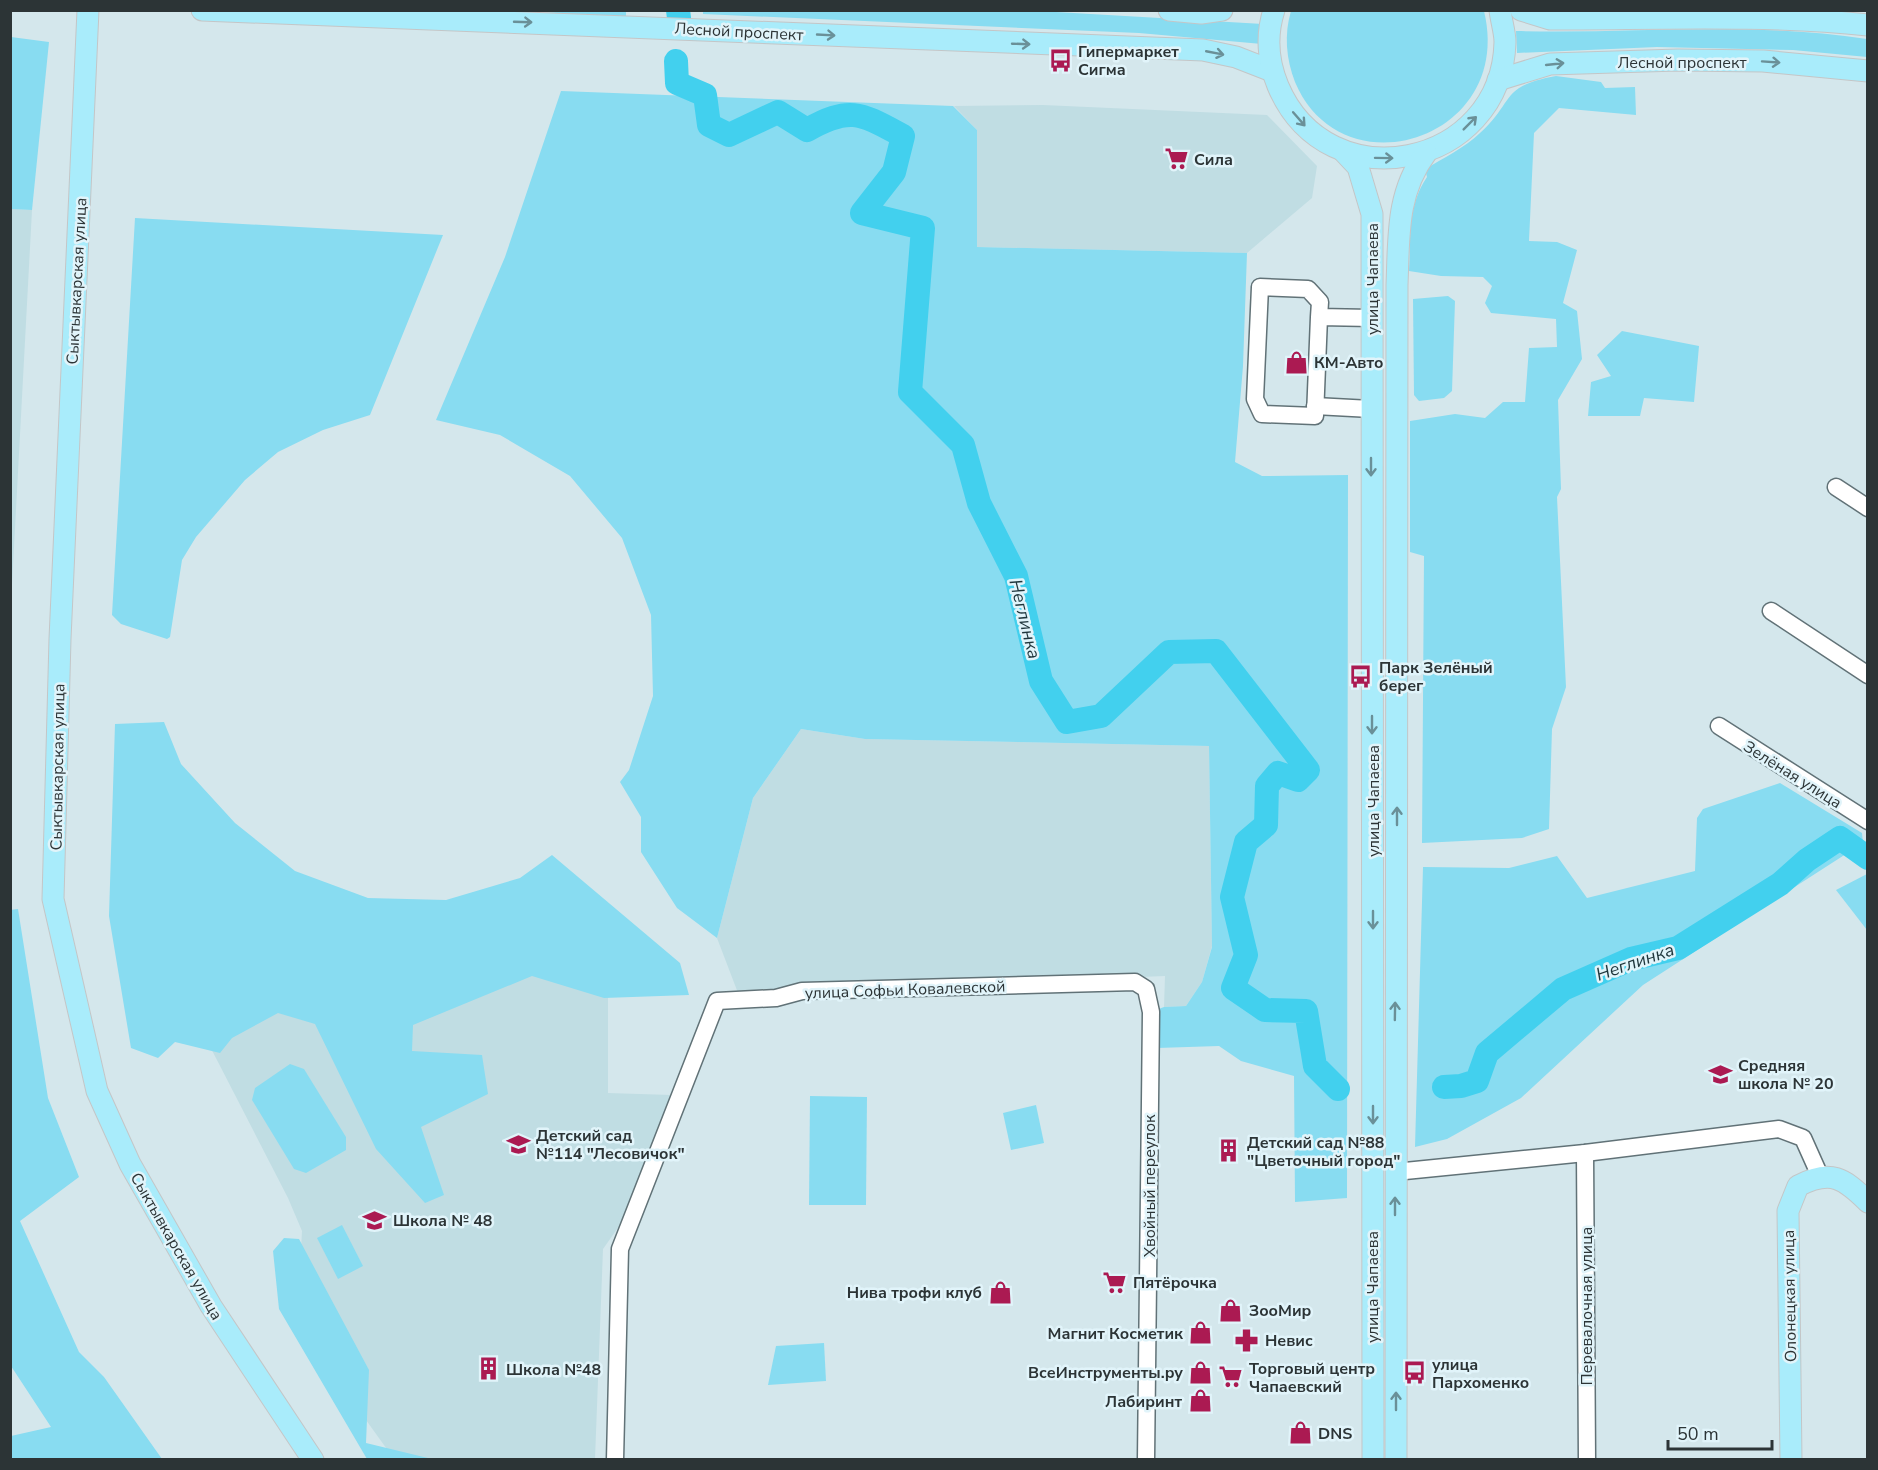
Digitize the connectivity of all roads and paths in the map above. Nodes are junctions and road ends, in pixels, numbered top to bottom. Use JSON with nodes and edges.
{"nodes":[{"id":1,"x":88,"y":10,"type":"edge"},
{"id":2,"x":202,"y":10,"type":"edge"},
{"id":3,"x":1169,"y":10,"type":"edge"},
{"id":4,"x":1222,"y":10,"type":"edge"},
{"id":5,"x":1274,"y":10,"type":"edge"},
{"id":6,"x":1500,"y":10,"type":"edge"},
{"id":7,"x":1521,"y":10,"type":"edge"},
{"id":8,"x":234,"y":11,"type":"edge"},
{"id":9,"x":1868,"y":25,"type":"edge"},
{"id":10,"x":1272,"y":71,"type":"junction"},
{"id":11,"x":1868,"y":71,"type":"edge"},
{"id":12,"x":1498,"y":80,"type":"junction"},
{"id":13,"x":1343,"y":151,"type":"junction"},
{"id":14,"x":1426,"y":153,"type":"junction"},
{"id":15,"x":1319,"y":317,"type":"junction"},
{"id":16,"x":1371,"y":318,"type":"junction"},
{"id":17,"x":1315,"y":406,"type":"junction"},
{"id":18,"x":1371,"y":409,"type":"junction"},
{"id":19,"x":1836,"y":487,"type":"dead end"},
{"id":20,"x":1868,"y":508,"type":"edge"},
{"id":21,"x":1771,"y":611,"type":"dead end"},
{"id":22,"x":1868,"y":675,"type":"edge"},
{"id":23,"x":1719,"y":726,"type":"dead end"},
{"id":24,"x":1868,"y":821,"type":"edge"},
{"id":25,"x":1072,"y":984,"type":"joint"},
{"id":26,"x":1585,"y":1153,"type":"junction"},
{"id":27,"x":1395,"y":1172,"type":"junction"},
{"id":28,"x":1820,"y":1176,"type":"junction"},
{"id":29,"x":1868,"y":1202,"type":"edge"},
{"id":30,"x":313,"y":1460,"type":"edge"},
{"id":31,"x":615,"y":1460,"type":"edge"},
{"id":32,"x":1146,"y":1460,"type":"edge"},
{"id":33,"x":1373,"y":1460,"type":"edge"},
{"id":34,"x":1396,"y":1460,"type":"edge"},
{"id":35,"x":1587,"y":1460,"type":"edge"},
{"id":36,"x":1791,"y":1460,"type":"edge"}],
"edges":[{"from":1,"to":30,"type":"main road","name":"Сыктывкарская улица"},
{"from":2,"to":8,"type":"main road","name":"Лесной проспект"},
{"from":3,"to":4,"type":"main road"},
{"from":5,"to":10,"type":"main road"},
{"from":6,"to":12,"type":"main road"},
{"from":7,"to":9,"type":"main road"},
{"from":8,"to":10,"type":"main road","name":"Лесной проспект","one_way":true},
{"from":10,"to":13,"type":"main road","one_way":true},
{"from":12,"to":11,"type":"main road","name":"Лесной проспект","one_way":true},
{"from":14,"to":12,"type":"main road","one_way":true},
{"from":13,"to":14,"type":"main road","one_way":true},
{"from":13,"to":16,"type":"main road","name":"улица Чапаева"},
{"from":27,"to":14,"type":"main road","name":"улица Чапаева","one_way":true},
{"from":15,"to":16,"type":"street"},
{"from":15,"to":17,"type":"street"},
{"from":15,"to":17,"type":"street"},
{"from":16,"to":18,"type":"main road","name":"улица Чапаева"},
{"from":17,"to":18,"type":"street"},
{"from":18,"to":33,"type":"main road","name":"улица Чапаева","one_way":true},
{"from":19,"to":20,"type":"street"},
{"from":21,"to":22,"type":"street"},
{"from":23,"to":24,"type":"street","name":"Зелёная улица"},
{"from":25,"to":31,"type":"street","name":"улица Софьи Ковалевской"},
{"from":25,"to":32,"type":"street","name":"Хвойный переулок"},
{"from":26,"to":27,"type":"street"},
{"from":26,"to":28,"type":"street"},
{"from":26,"to":35,"type":"street","name":"Перевалочная улица"},
{"from":34,"to":27,"type":"main road","name":"улица Чапаева","one_way":true},
{"from":28,"to":29,"type":"main road"},
{"from":28,"to":36,"type":"main road","name":"Олонецкая улица"}]}
